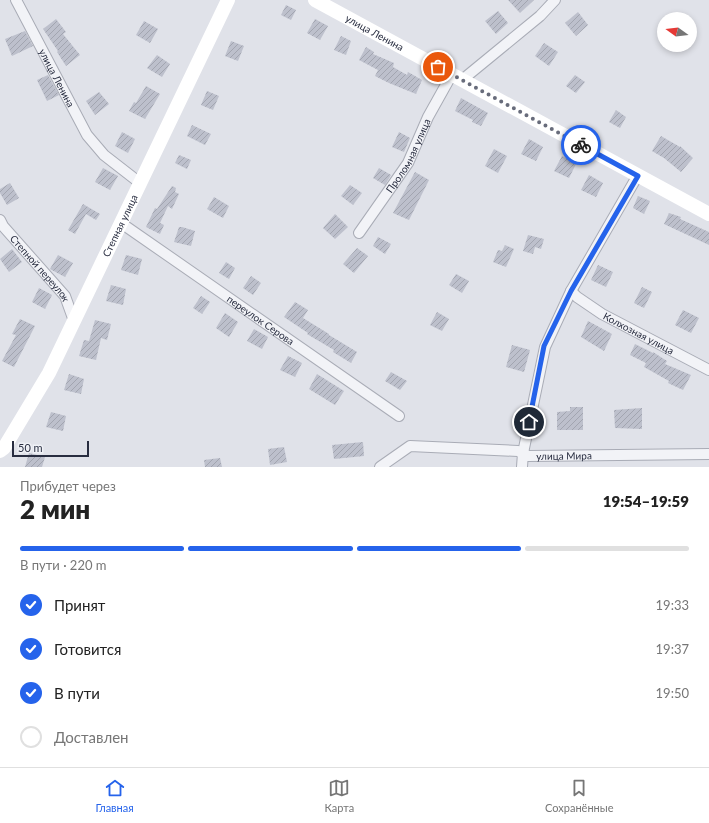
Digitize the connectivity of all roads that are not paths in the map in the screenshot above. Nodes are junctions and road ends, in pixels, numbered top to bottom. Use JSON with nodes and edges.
{"nodes":[{"id":1,"x":16,"y":0,"type":"edge"},
{"id":2,"x":228,"y":0,"type":"edge"},
{"id":3,"x":315,"y":0,"type":"edge"},
{"id":4,"x":555,"y":0,"type":"edge"},
{"id":5,"x":457,"y":77,"type":"junction"},
{"id":6,"x":638,"y":176,"type":"junction"},
{"id":7,"x":140,"y":183,"type":"junction"},
{"id":8,"x":709,"y":214,"type":"edge"},
{"id":9,"x":0,"y":220,"type":"edge"},
{"id":10,"x":121,"y":223,"type":"junction"},
{"id":11,"x":359,"y":233,"type":"dead end"},
{"id":12,"x":571,"y":291,"type":"junction"},
{"id":13,"x":74,"y":320,"type":"junction"},
{"id":14,"x":709,"y":370,"type":"edge"},
{"id":15,"x":399,"y":416,"type":"dead end"},
{"id":16,"x":2,"y":449,"type":"edge"},
{"id":17,"x":523,"y":453,"type":"junction"},
{"id":18,"x":709,"y":454,"type":"edge"},
{"id":19,"x":380,"y":467,"type":"edge"},
{"id":20,"x":522,"y":467,"type":"edge"}],
"edges":[{"from":1,"to":7,"type":"street","name":"улица Ленина"},
{"from":2,"to":7,"type":"main road","name":"Степная улица"},
{"from":3,"to":5,"type":"main road","name":"улица Ленина"},
{"from":4,"to":5,"type":"street","name":"Проломная улица"},
{"from":5,"to":6,"type":"main road","name":"улица Ленина"},
{"from":5,"to":11,"type":"street","name":"Проломная улица"},
{"from":6,"to":8,"type":"main road","name":"улица Ленина"},
{"from":6,"to":12,"type":"street"},
{"from":7,"to":10,"type":"main road","name":"Степная улица"},
{"from":9,"to":13,"type":"street","name":"Степной переулок"},
{"from":10,"to":13,"type":"main road","name":"Степная улица"},
{"from":10,"to":15,"type":"street","name":"переулок Серова"},
{"from":12,"to":14,"type":"street","name":"Колхозная улица"},
{"from":12,"to":17,"type":"street"},
{"from":13,"to":16,"type":"main road","name":"Степная улица"},
{"from":17,"to":18,"type":"street","name":"улица Мира"},
{"from":17,"to":19,"type":"street","name":"улица Мира"},
{"from":17,"to":20,"type":"street"}]}
